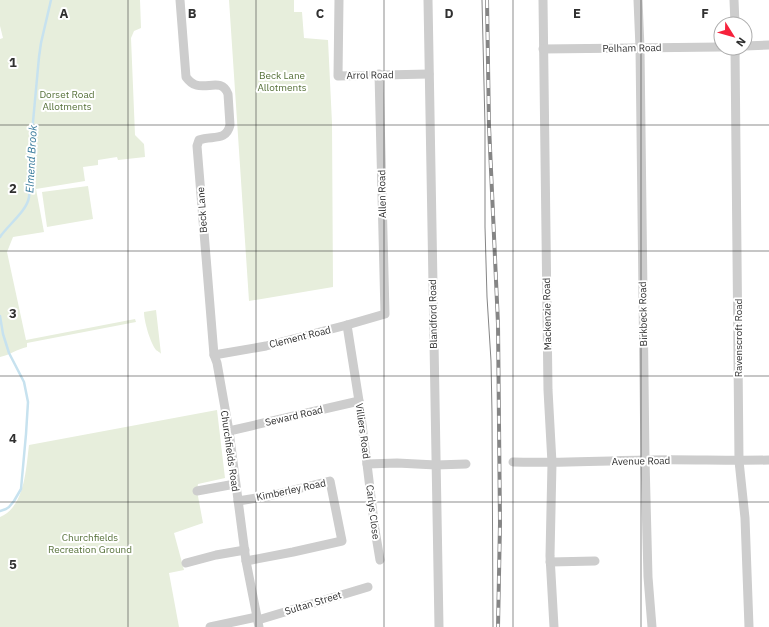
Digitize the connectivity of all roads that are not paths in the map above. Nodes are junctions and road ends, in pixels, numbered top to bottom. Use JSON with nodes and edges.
{"nodes":[{"id":1,"x":180,"y":0,"type":"edge"},
{"id":2,"x":339,"y":0,"type":"edge"},
{"id":3,"x":428,"y":0,"type":"edge"},
{"id":4,"x":542,"y":0,"type":"edge"},
{"id":5,"x":638,"y":0,"type":"edge"},
{"id":6,"x":734,"y":0,"type":"edge"},
{"id":7,"x":735,"y":16,"type":"edge"},
{"id":8,"x":769,"y":45,"type":"edge"},
{"id":9,"x":753,"y":46,"type":"edge"},
{"id":10,"x":713,"y":47,"type":"edge"},
{"id":11,"x":640,"y":48,"type":"junction"},
{"id":12,"x":543,"y":49,"type":"junction"},
{"id":13,"x":735,"y":56,"type":"edge"},
{"id":14,"x":379,"y":74,"type":"junction"},
{"id":15,"x":429,"y":74,"type":"junction"},
{"id":16,"x":207,"y":274,"type":"joint"},
{"id":17,"x":385,"y":314,"type":"joint"},
{"id":18,"x":347,"y":325,"type":"junction"},
{"id":19,"x":214,"y":355,"type":"junction"},
{"id":20,"x":359,"y":401,"type":"junction"},
{"id":21,"x":229,"y":431,"type":"junction"},
{"id":22,"x":645,"y":460,"type":"junction"},
{"id":23,"x":769,"y":460,"type":"edge"},
{"id":24,"x":739,"y":461,"type":"junction"},
{"id":25,"x":513,"y":462,"type":"dead end"},
{"id":26,"x":552,"y":463,"type":"junction"},
{"id":27,"x":367,"y":464,"type":"junction"},
{"id":28,"x":466,"y":464,"type":"dead end"},
{"id":29,"x":436,"y":465,"type":"junction"},
{"id":30,"x":235,"y":484,"type":"junction"},
{"id":31,"x":198,"y":491,"type":"dead end"},
{"id":32,"x":238,"y":501,"type":"junction"},
{"id":33,"x":244,"y":550,"type":"junction"},
{"id":34,"x":380,"y":560,"type":"dead end"},
{"id":35,"x":246,"y":561,"type":"junction"},
{"id":36,"x":550,"y":562,"type":"junction"},
{"id":37,"x":595,"y":562,"type":"dead end"},
{"id":38,"x":186,"y":563,"type":"dead end"},
{"id":39,"x":368,"y":587,"type":"dead end"},
{"id":40,"x":258,"y":621,"type":"edge"},
{"id":41,"x":210,"y":627,"type":"edge"},
{"id":42,"x":439,"y":627,"type":"edge"},
{"id":43,"x":554,"y":627,"type":"edge"},
{"id":44,"x":652,"y":627,"type":"edge"},
{"id":45,"x":749,"y":627,"type":"edge"}],
"edges":[{"from":1,"to":16,"type":"street","name":"Beck Lane"},
{"from":2,"to":14,"type":"street","name":"Arrol Road"},
{"from":3,"to":15,"type":"street","name":"Blandford Road"},
{"from":4,"to":12,"type":"street","name":"Mackenzie Road"},
{"from":5,"to":11,"type":"street","name":"Birkbeck Road"},
{"from":6,"to":7,"type":"street"},
{"from":8,"to":9,"type":"street"},
{"from":10,"to":11,"type":"street","name":"Pelham Road"},
{"from":11,"to":12,"type":"street","name":"Pelham Road"},
{"from":11,"to":22,"type":"street","name":"Birkbeck Road"},
{"from":12,"to":26,"type":"street","name":"Mackenzie Road"},
{"from":13,"to":24,"type":"street","name":"Ravenscroft Road"},
{"from":14,"to":15,"type":"street","name":"Arrol Road"},
{"from":14,"to":17,"type":"street","name":"Allen Road"},
{"from":15,"to":29,"type":"street","name":"Blandford Road"},
{"from":16,"to":19,"type":"street","name":"Churchfields Road"},
{"from":17,"to":18,"type":"street","name":"Clement Road"},
{"from":18,"to":19,"type":"street","name":"Clement Road"},
{"from":18,"to":20,"type":"street","name":"Villiers Road"},
{"from":19,"to":21,"type":"street","name":"Churchfields Road"},
{"from":20,"to":21,"type":"street","name":"Seward Road"},
{"from":20,"to":27,"type":"street","name":"Villiers Road"},
{"from":21,"to":30,"type":"street","name":"Churchfields Road"},
{"from":22,"to":24,"type":"street","name":"Avenue Road"},
{"from":22,"to":26,"type":"street","name":"Avenue Road"},
{"from":22,"to":44,"type":"street","name":"Birkbeck Road"},
{"from":23,"to":24,"type":"street","name":"Avenue Road"},
{"from":24,"to":45,"type":"street","name":"Ravenscroft Road"},
{"from":25,"to":26,"type":"street","name":"Avenue Road"},
{"from":26,"to":36,"type":"street","name":"Mackenzie Road"},
{"from":27,"to":29,"type":"street","name":"Villiers Road"},
{"from":27,"to":34,"type":"street","name":"Carlys Close"},
{"from":28,"to":29,"type":"street","name":"Villiers Road"},
{"from":29,"to":42,"type":"street","name":"Blandford Road"},
{"from":30,"to":31,"type":"street"},
{"from":30,"to":32,"type":"street","name":"Churchfields Road"},
{"from":32,"to":33,"type":"street","name":"Churchfields Road"},
{"from":32,"to":35,"type":"street","name":"Kimberley Road"},
{"from":33,"to":35,"type":"street","name":"Churchfields Road"},
{"from":33,"to":38,"type":"street"},
{"from":35,"to":40,"type":"street","name":"Churchfields Road"},
{"from":36,"to":37,"type":"street"},
{"from":36,"to":43,"type":"street","name":"Mackenzie Road"},
{"from":39,"to":40,"type":"street","name":"Sultan Street"},
{"from":40,"to":41,"type":"street","name":"Sultan Street"}]}
